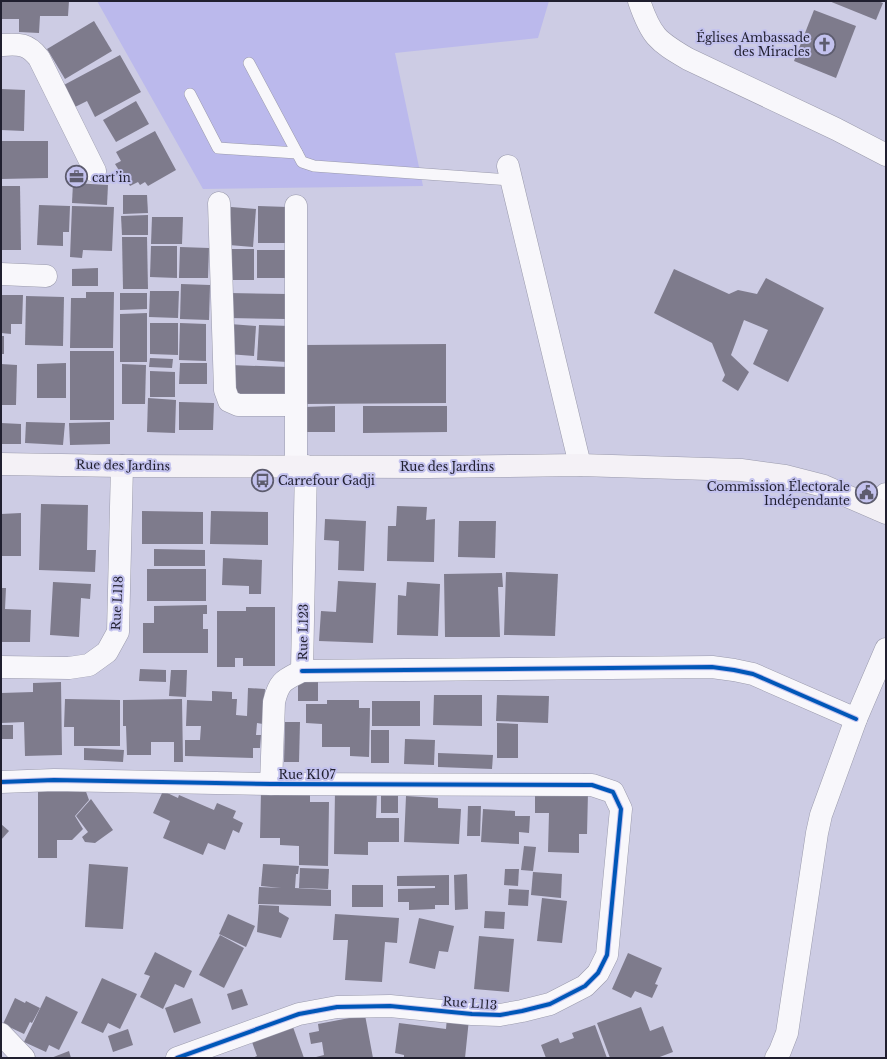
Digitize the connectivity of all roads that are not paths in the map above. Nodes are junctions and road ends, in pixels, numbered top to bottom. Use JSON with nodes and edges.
{"nodes":[{"id":1,"x":639,"y":1,"type":"edge"},
{"id":2,"x":1,"y":45,"type":"edge"},
{"id":3,"x":249,"y":62,"type":"dead end"},
{"id":4,"x":190,"y":94,"type":"dead end"},
{"id":5,"x":297,"y":154,"type":"junction"},
{"id":6,"x":886,"y":155,"type":"edge"},
{"id":7,"x":95,"y":171,"type":"dead end"},
{"id":8,"x":510,"y":173,"type":"joint"},
{"id":9,"x":219,"y":203,"type":"dead end"},
{"id":10,"x":296,"y":206,"type":"dead end"},
{"id":11,"x":1,"y":274,"type":"edge"},
{"id":12,"x":46,"y":276,"type":"dead end"},
{"id":13,"x":296,"y":405,"type":"junction"},
{"id":14,"x":1,"y":464,"type":"edge"},
{"id":15,"x":580,"y":465,"type":"junction"},
{"id":16,"x":122,"y":466,"type":"junction"},
{"id":17,"x":301,"y":466,"type":"junction"},
{"id":18,"x":883,"y":505,"type":"edge"},
{"id":19,"x":886,"y":649,"type":"edge"},
{"id":20,"x":1,"y":667,"type":"edge"},
{"id":21,"x":302,"y":671,"type":"junction"},
{"id":22,"x":856,"y":719,"type":"junction"},
{"id":23,"x":1,"y":782,"type":"edge"},
{"id":24,"x":270,"y":784,"type":"junction"},
{"id":25,"x":613,"y":792,"type":"joint"},
{"id":26,"x":1,"y":1034,"type":"edge"},
{"id":27,"x":24,"y":1058,"type":"edge"},
{"id":28,"x":177,"y":1058,"type":"edge"},
{"id":29,"x":776,"y":1058,"type":"edge"}],
"edges":[{"from":1,"to":6,"type":"street"},
{"from":2,"to":7,"type":"street"},
{"from":3,"to":5,"type":"lane"},
{"from":4,"to":5,"type":"lane"},
{"from":5,"to":8,"type":"lane"},
{"from":8,"to":15,"type":"street"},
{"from":9,"to":13,"type":"street"},
{"from":10,"to":13,"type":"street","name":"Rue L123"},
{"from":11,"to":12,"type":"street"},
{"from":13,"to":17,"type":"street","name":"Rue L123"},
{"from":14,"to":16,"type":"main road","name":"Rue des Jardins"},
{"from":15,"to":17,"type":"main road","name":"Rue des Jardins"},
{"from":15,"to":18,"type":"main road","name":"Rue des Jardins"},
{"from":16,"to":17,"type":"main road","name":"Rue des Jardins"},
{"from":16,"to":20,"type":"street","name":"Rue L118"},
{"from":17,"to":21,"type":"street","name":"Rue L123"},
{"from":19,"to":22,"type":"street"},
{"from":21,"to":22,"type":"street"},
{"from":21,"to":24,"type":"street","name":"Rue L123"},
{"from":22,"to":29,"type":"street"},
{"from":23,"to":24,"type":"street","name":"Rue K107"},
{"from":24,"to":25,"type":"street","name":"Rue K107"},
{"from":25,"to":28,"type":"street","name":"Rue L113"},
{"from":26,"to":27,"type":"street"}]}
